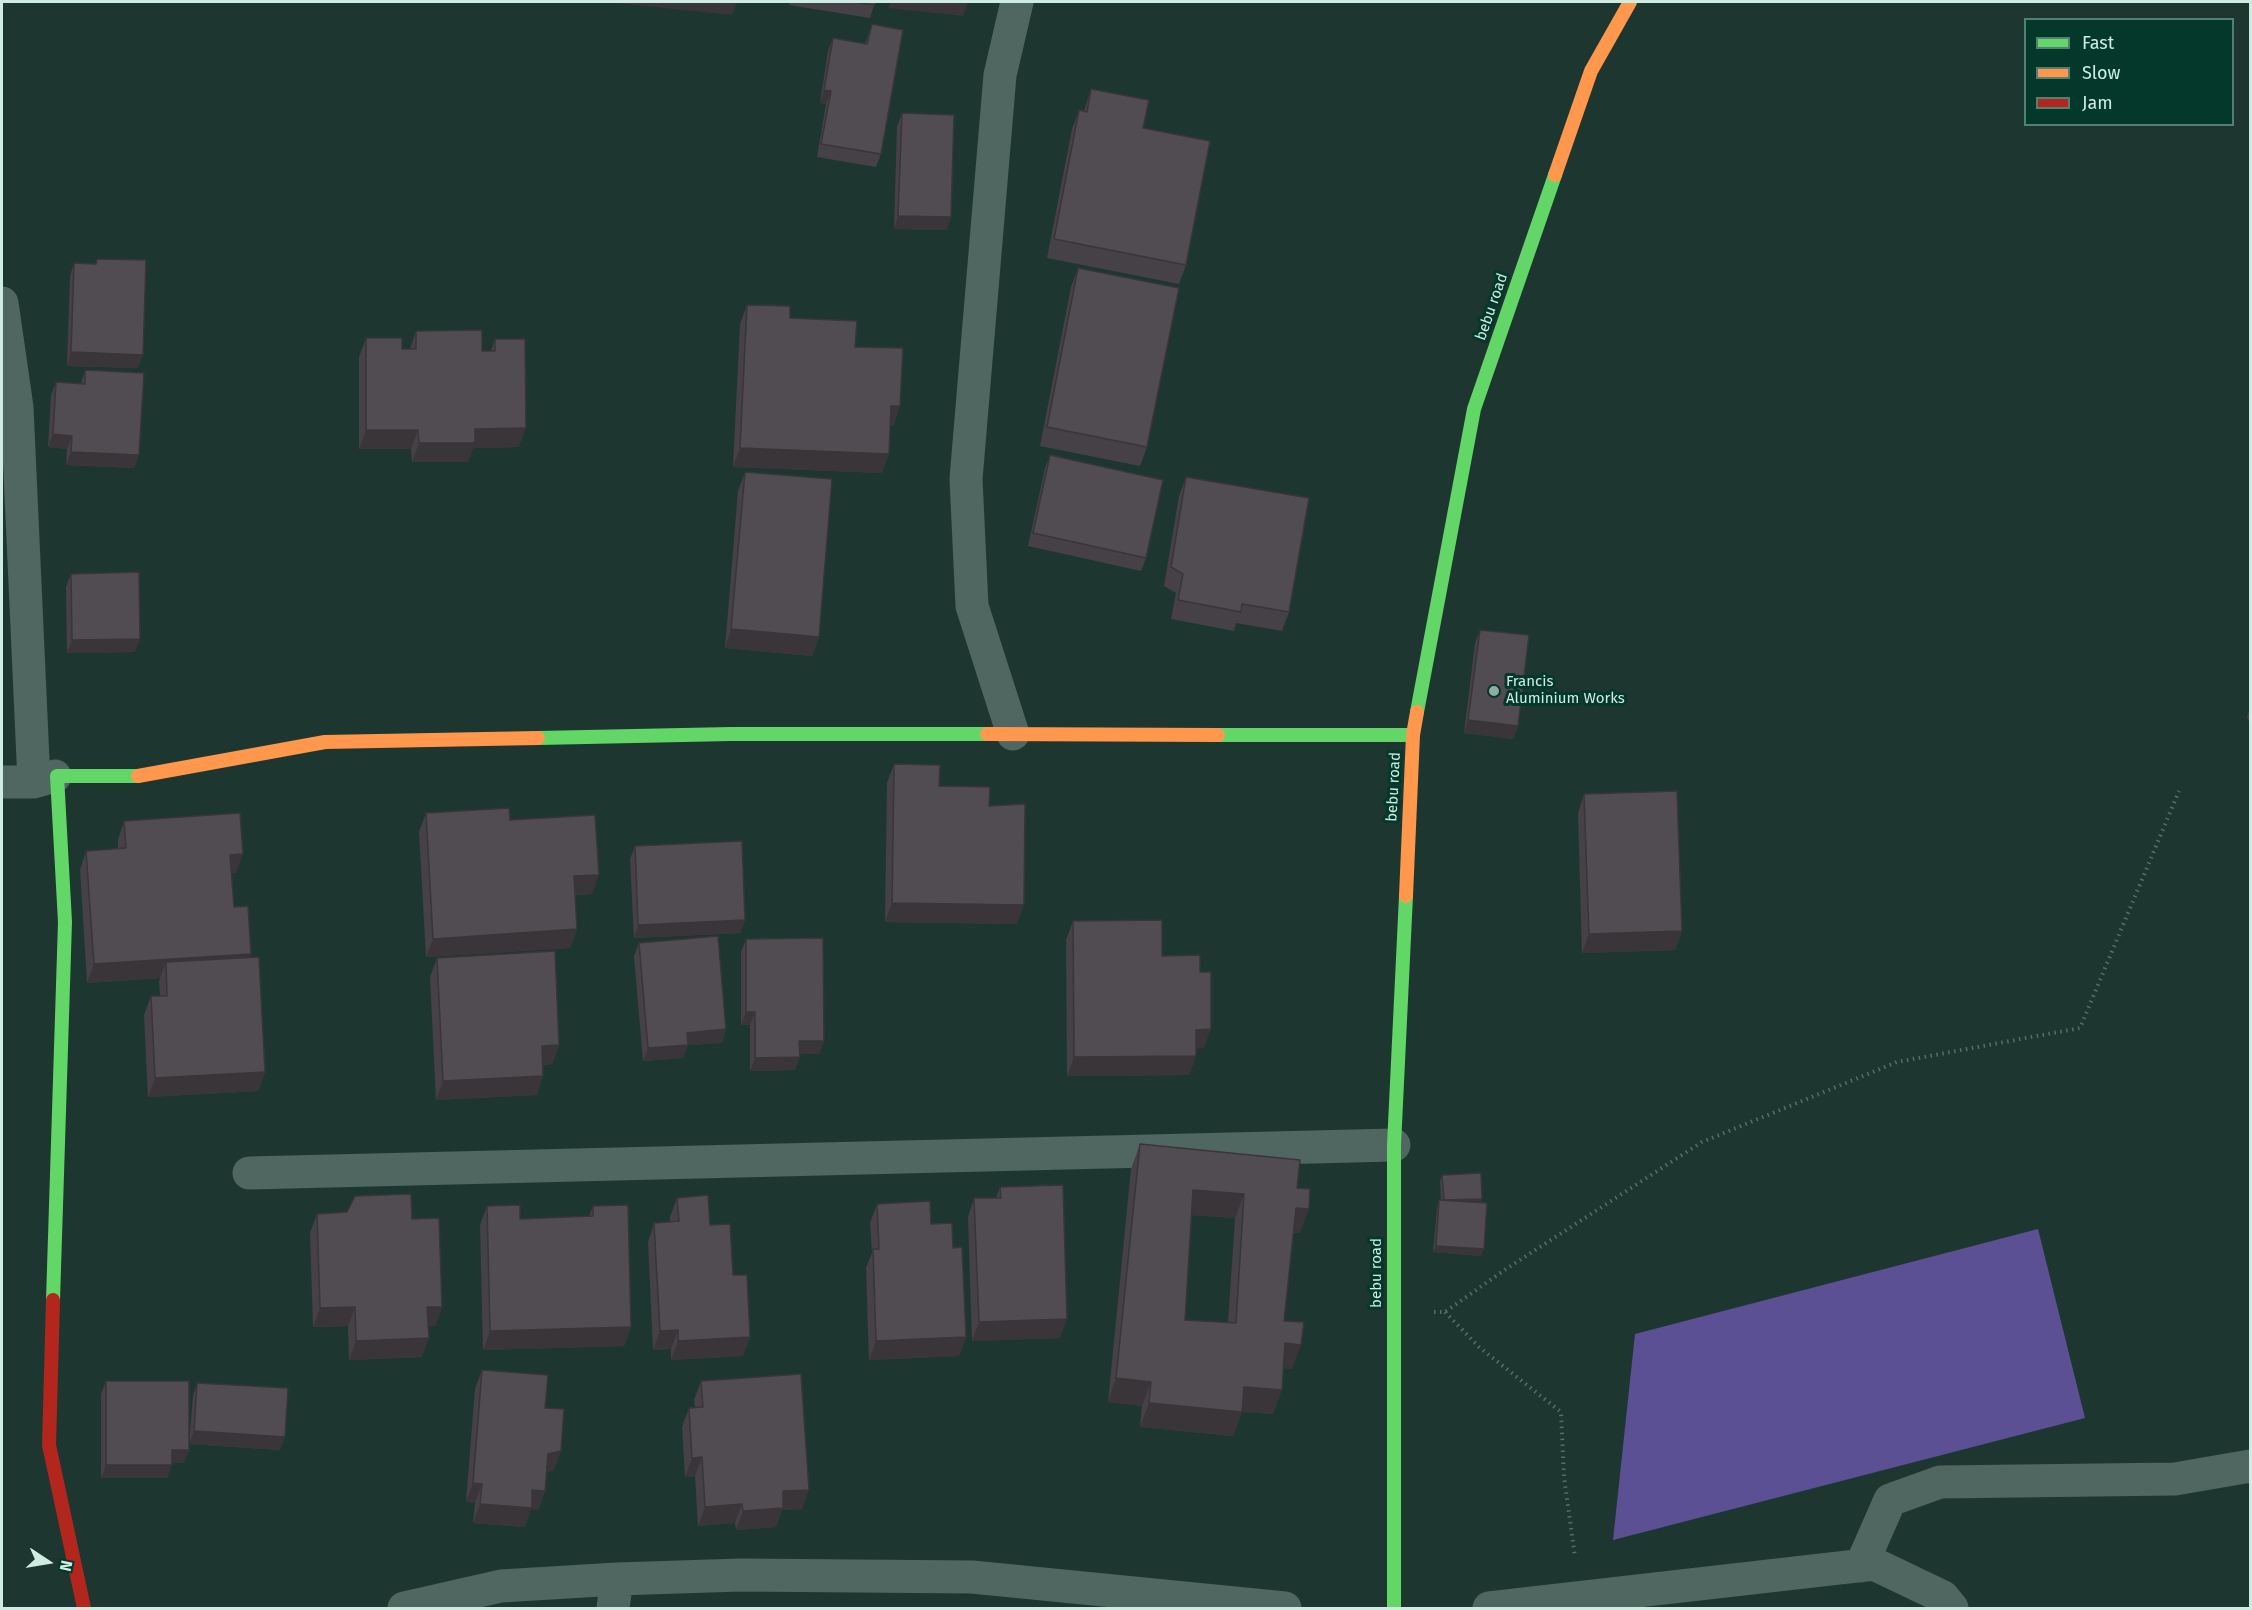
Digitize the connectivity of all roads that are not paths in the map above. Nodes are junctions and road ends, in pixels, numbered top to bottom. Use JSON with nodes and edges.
{"nodes":[{"id":1,"x":1017,"y":2,"type":"edge"},
{"id":2,"x":1630,"y":2,"type":"edge"},
{"id":3,"x":2,"y":303,"type":"edge"},
{"id":4,"x":1013,"y":734,"type":"junction"},
{"id":5,"x":1413,"y":735,"type":"junction"},
{"id":6,"x":46,"y":779,"type":"junction"},
{"id":7,"x":2,"y":782,"type":"edge"},
{"id":8,"x":1394,"y":1145,"type":"junction"},
{"id":9,"x":249,"y":1173,"type":"dead end"},
{"id":10,"x":2250,"y":1466,"type":"edge"},
{"id":11,"x":1861,"y":1566,"type":"junction"},
{"id":12,"x":615,"y":1594,"type":"edge"},
{"id":13,"x":84,"y":1608,"type":"edge"},
{"id":14,"x":404,"y":1608,"type":"edge"},
{"id":15,"x":1285,"y":1608,"type":"edge"},
{"id":16,"x":1394,"y":1608,"type":"edge"},
{"id":17,"x":1489,"y":1608,"type":"edge"},
{"id":18,"x":1952,"y":1608,"type":"edge"}],
"edges":[{"from":1,"to":4,"type":"street"},
{"from":2,"to":5,"type":"street","name":"bebu road"},
{"from":3,"to":6,"type":"street"},
{"from":4,"to":5,"type":"street"},
{"from":4,"to":6,"type":"street"},
{"from":5,"to":8,"type":"street","name":"bebu road"},
{"from":6,"to":7,"type":"street"},
{"from":6,"to":13,"type":"street"},
{"from":8,"to":9,"type":"street"},
{"from":8,"to":16,"type":"street","name":"bebu road"},
{"from":10,"to":11,"type":"street"},
{"from":11,"to":17,"type":"street"},
{"from":11,"to":18,"type":"street"},
{"from":12,"to":14,"type":"street"},
{"from":12,"to":15,"type":"street"}]}
